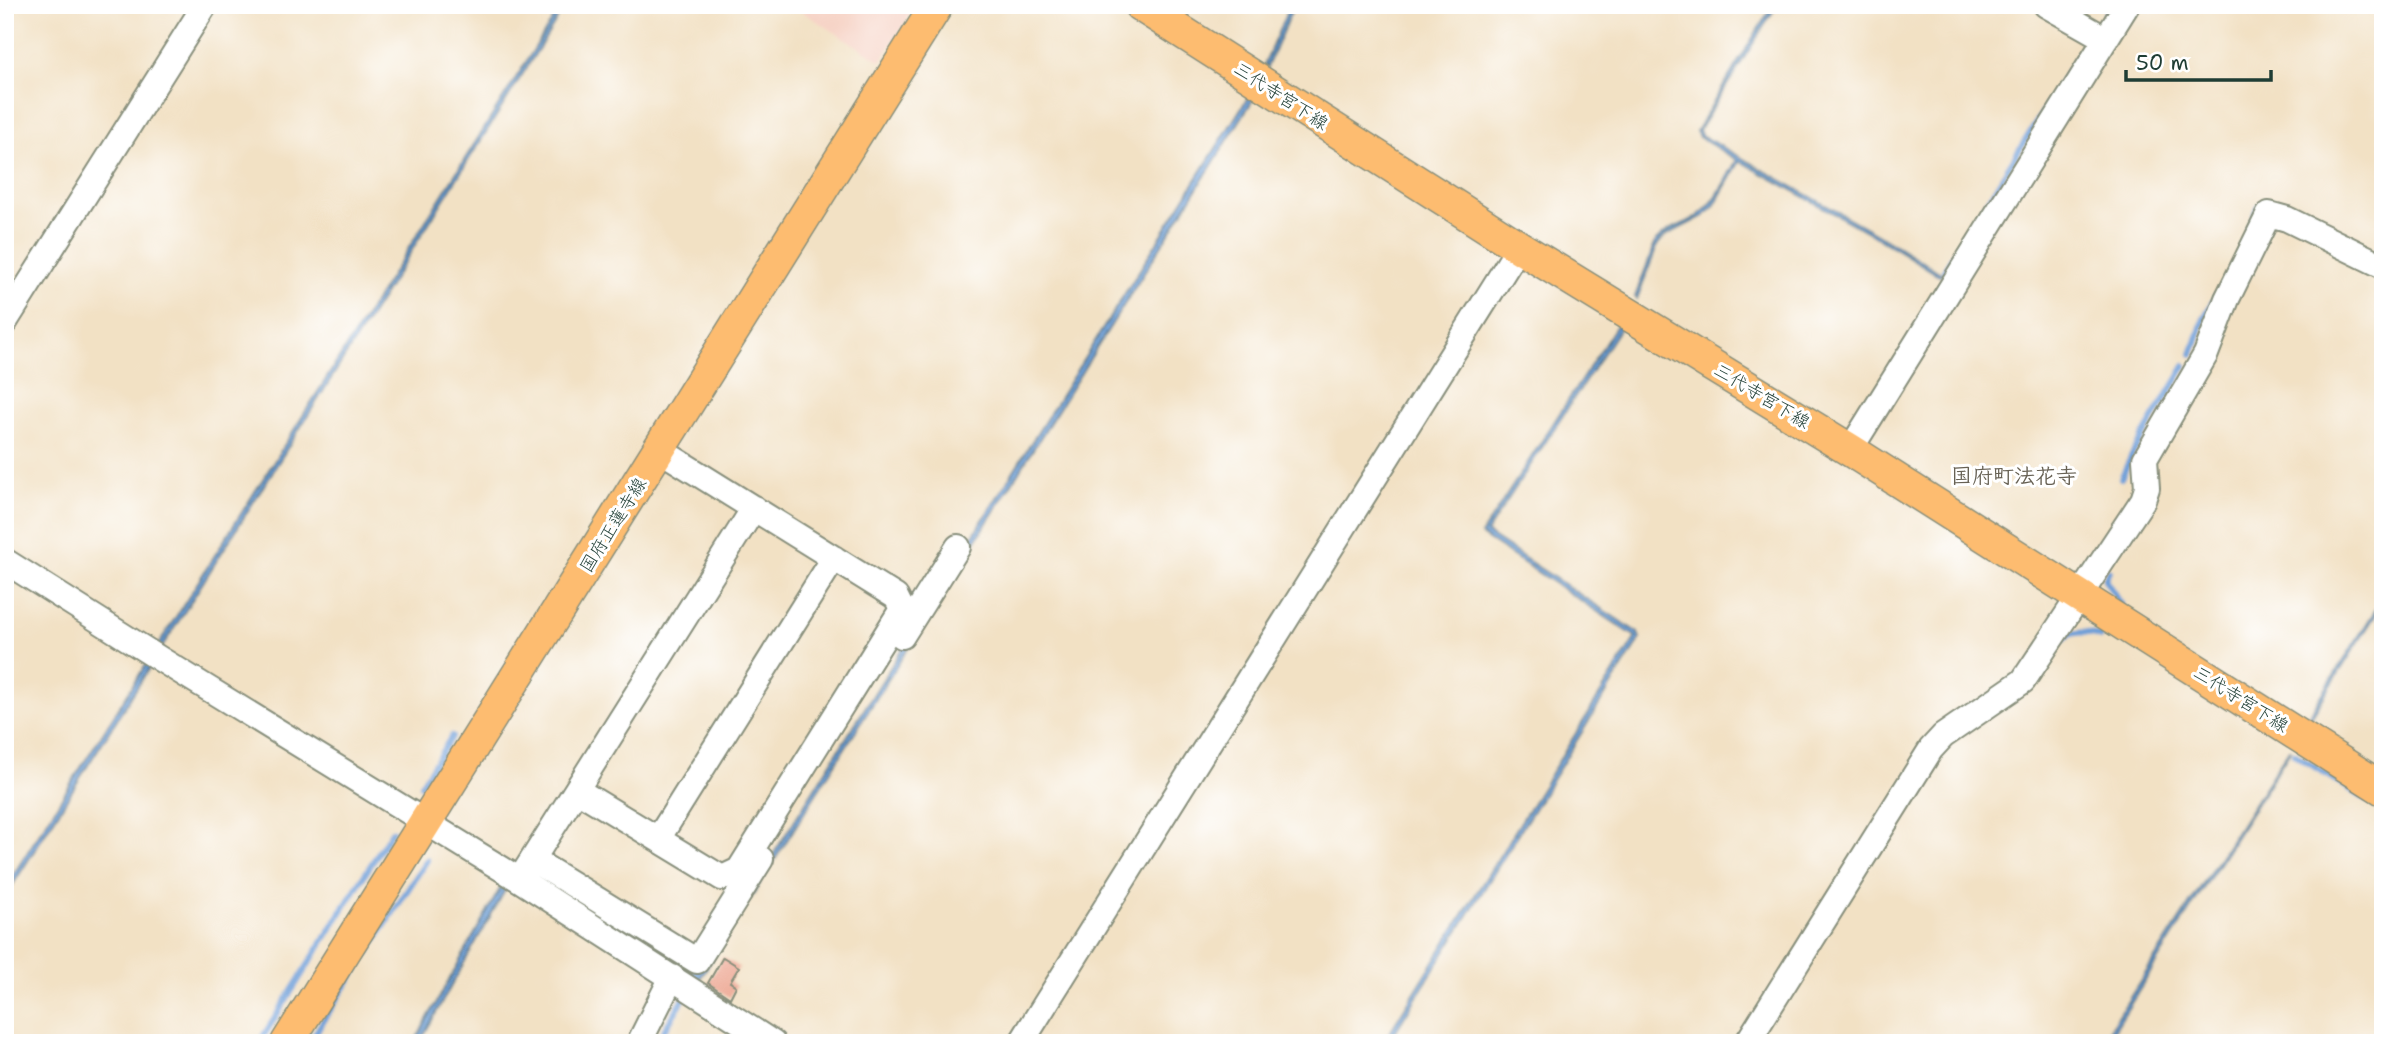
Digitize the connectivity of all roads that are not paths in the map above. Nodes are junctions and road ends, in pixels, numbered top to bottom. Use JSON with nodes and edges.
{"nodes":[{"id":1,"x":205,"y":5,"type":"edge"},
{"id":2,"x":937,"y":5,"type":"edge"},
{"id":3,"x":1140,"y":5,"type":"edge"},
{"id":4,"x":2046,"y":5,"type":"edge"},
{"id":5,"x":2127,"y":5,"type":"edge"},
{"id":6,"x":2106,"y":39,"type":"junction"},
{"id":7,"x":1519,"y":247,"type":"junction"},
{"id":8,"x":2383,"y":266,"type":"edge"},
{"id":9,"x":5,"y":322,"type":"edge"},
{"id":10,"x":660,"y":450,"type":"junction"},
{"id":11,"x":1850,"y":450,"type":"junction"},
{"id":12,"x":754,"y":508,"type":"junction"},
{"id":13,"x":958,"y":547,"type":"dead end"},
{"id":14,"x":834,"y":558,"type":"junction"},
{"id":15,"x":5,"y":561,"type":"edge"},
{"id":16,"x":2080,"y":597,"type":"junction"},
{"id":17,"x":2383,"y":789,"type":"edge"},
{"id":18,"x":577,"y":790,"type":"junction"},
{"id":19,"x":426,"y":821,"type":"junction"},
{"id":20,"x":658,"y":839,"type":"junction"},
{"id":21,"x":527,"y":870,"type":"junction"},
{"id":22,"x":672,"y":976,"type":"junction"},
{"id":23,"x":287,"y":1043,"type":"edge"},
{"id":24,"x":639,"y":1043,"type":"edge"},
{"id":25,"x":773,"y":1043,"type":"edge"},
{"id":26,"x":1021,"y":1043,"type":"edge"},
{"id":27,"x":1747,"y":1043,"type":"edge"}],
"edges":[{"from":1,"to":9,"type":"street"},
{"from":2,"to":10,"type":"main road","name":"国府正蓮寺線"},
{"from":3,"to":7,"type":"main road","name":"三代寺宮下線"},
{"from":4,"to":6,"type":"street"},
{"from":5,"to":6,"type":"street"},
{"from":6,"to":11,"type":"street"},
{"from":7,"to":11,"type":"main road","name":"三代寺宮下線"},
{"from":7,"to":26,"type":"street"},
{"from":8,"to":16,"type":"street"},
{"from":10,"to":12,"type":"street"},
{"from":10,"to":19,"type":"main road","name":"国府正蓮寺線"},
{"from":11,"to":16,"type":"main road","name":"三代寺宮下線"},
{"from":12,"to":14,"type":"street"},
{"from":12,"to":18,"type":"street"},
{"from":13,"to":21,"type":"street"},
{"from":14,"to":20,"type":"street"},
{"from":14,"to":20,"type":"street"},
{"from":15,"to":19,"type":"street"},
{"from":16,"to":17,"type":"main road","name":"三代寺宮下線"},
{"from":16,"to":27,"type":"street"},
{"from":18,"to":20,"type":"street"},
{"from":18,"to":21,"type":"street"},
{"from":19,"to":21,"type":"street"},
{"from":19,"to":23,"type":"main road","name":"国府正蓮寺線"},
{"from":21,"to":22,"type":"street"},
{"from":22,"to":24,"type":"street"},
{"from":22,"to":25,"type":"street"}]}
